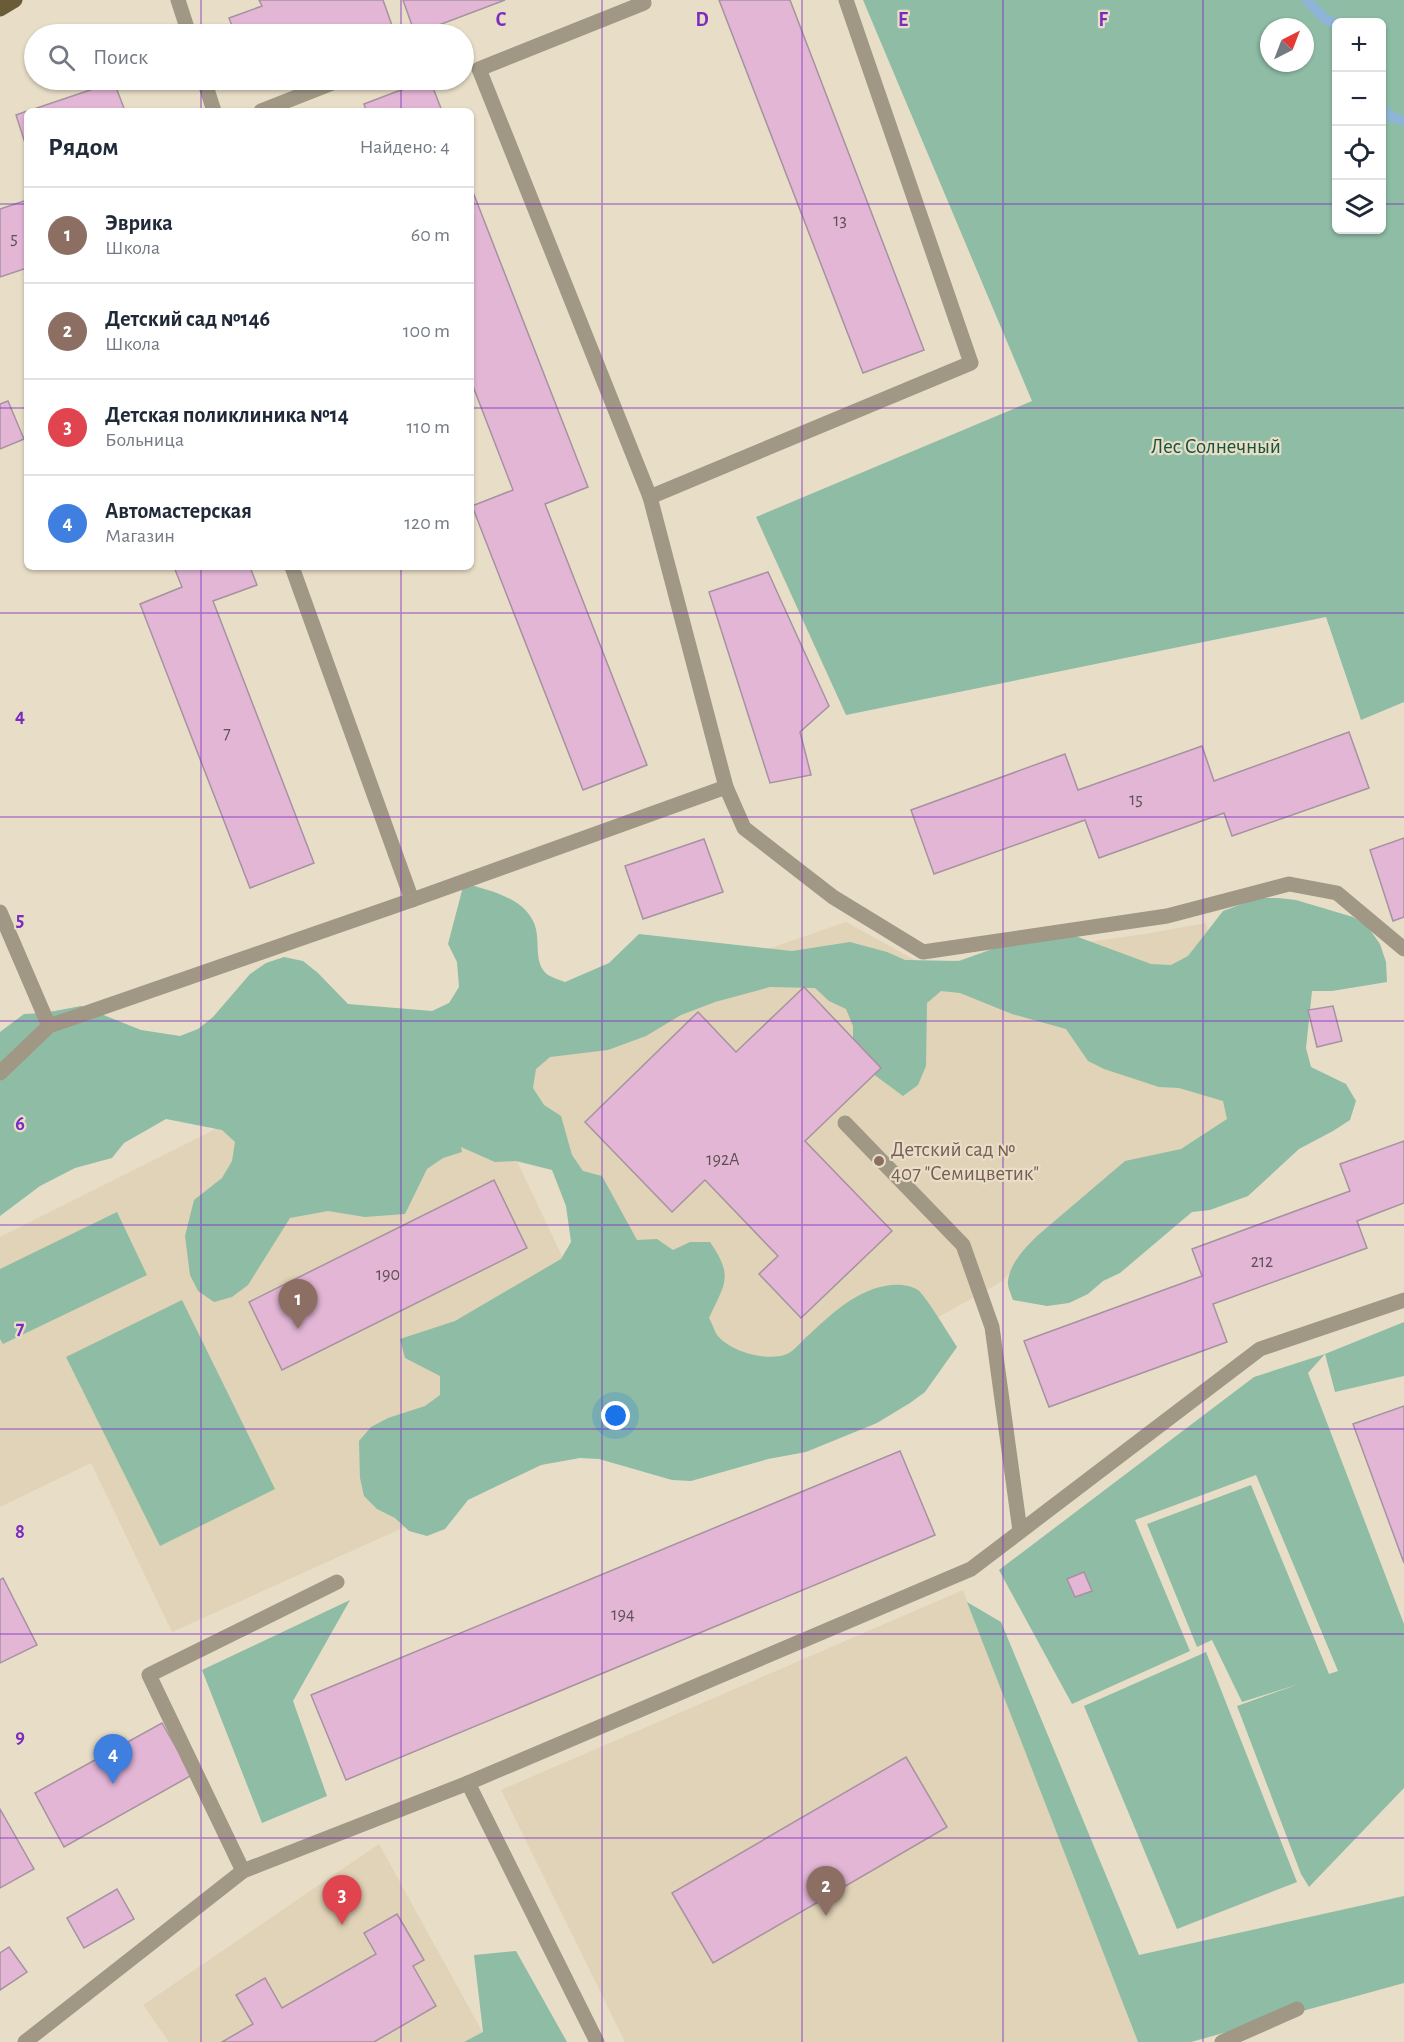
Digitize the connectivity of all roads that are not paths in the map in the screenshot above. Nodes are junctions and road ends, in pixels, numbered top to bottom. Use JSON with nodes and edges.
{"nodes":[{"id":1,"x":15,"y":0,"type":"edge"},
{"id":2,"x":178,"y":0,"type":"edge"},
{"id":3,"x":846,"y":0,"type":"edge"},
{"id":4,"x":644,"y":3,"type":"dead end"},
{"id":5,"x":0,"y":9,"type":"edge"},
{"id":6,"x":186,"y":24,"type":"edge"},
{"id":7,"x":474,"y":67,"type":"edge"},
{"id":8,"x":474,"y":75,"type":"edge"},
{"id":9,"x":207,"y":90,"type":"edge"},
{"id":10,"x":315,"y":90,"type":"edge"},
{"id":11,"x":213,"y":108,"type":"edge"},
{"id":12,"x":269,"y":108,"type":"edge"},
{"id":13,"x":650,"y":497,"type":"junction"},
{"id":14,"x":293,"y":570,"type":"edge"},
{"id":15,"x":726,"y":787,"type":"junction"},
{"id":16,"x":412,"y":900,"type":"junction"},
{"id":17,"x":0,"y":912,"type":"edge"},
{"id":18,"x":1404,"y":949,"type":"edge"},
{"id":19,"x":49,"y":1026,"type":"junction"},
{"id":20,"x":0,"y":1073,"type":"edge"},
{"id":21,"x":845,"y":1123,"type":"dead end"},
{"id":22,"x":1404,"y":1300,"type":"edge"},
{"id":23,"x":1020,"y":1531,"type":"junction"},
{"id":24,"x":337,"y":1582,"type":"dead end"},
{"id":25,"x":468,"y":1783,"type":"junction"},
{"id":26,"x":243,"y":1871,"type":"junction"},
{"id":27,"x":1297,"y":2009,"type":"dead end"},
{"id":28,"x":24,"y":2042,"type":"edge"},
{"id":29,"x":597,"y":2042,"type":"edge"},
{"id":30,"x":1222,"y":2042,"type":"edge"}],
"edges":[{"from":1,"to":5,"type":"main road"},
{"from":2,"to":6,"type":"lane"},
{"from":3,"to":13,"type":"lane"},
{"from":4,"to":7,"type":"lane"},
{"from":8,"to":13,"type":"lane"},
{"from":9,"to":11,"type":"lane"},
{"from":10,"to":12,"type":"lane"},
{"from":13,"to":15,"type":"lane"},
{"from":14,"to":16,"type":"lane"},
{"from":15,"to":16,"type":"lane"},
{"from":15,"to":18,"type":"lane"},
{"from":16,"to":19,"type":"lane"},
{"from":17,"to":19,"type":"lane"},
{"from":19,"to":20,"type":"lane"},
{"from":21,"to":23,"type":"lane"},
{"from":22,"to":23,"type":"lane"},
{"from":23,"to":25,"type":"lane"},
{"from":24,"to":26,"type":"lane"},
{"from":25,"to":26,"type":"lane"},
{"from":25,"to":29,"type":"lane"},
{"from":26,"to":28,"type":"lane"},
{"from":27,"to":30,"type":"lane"}]}
